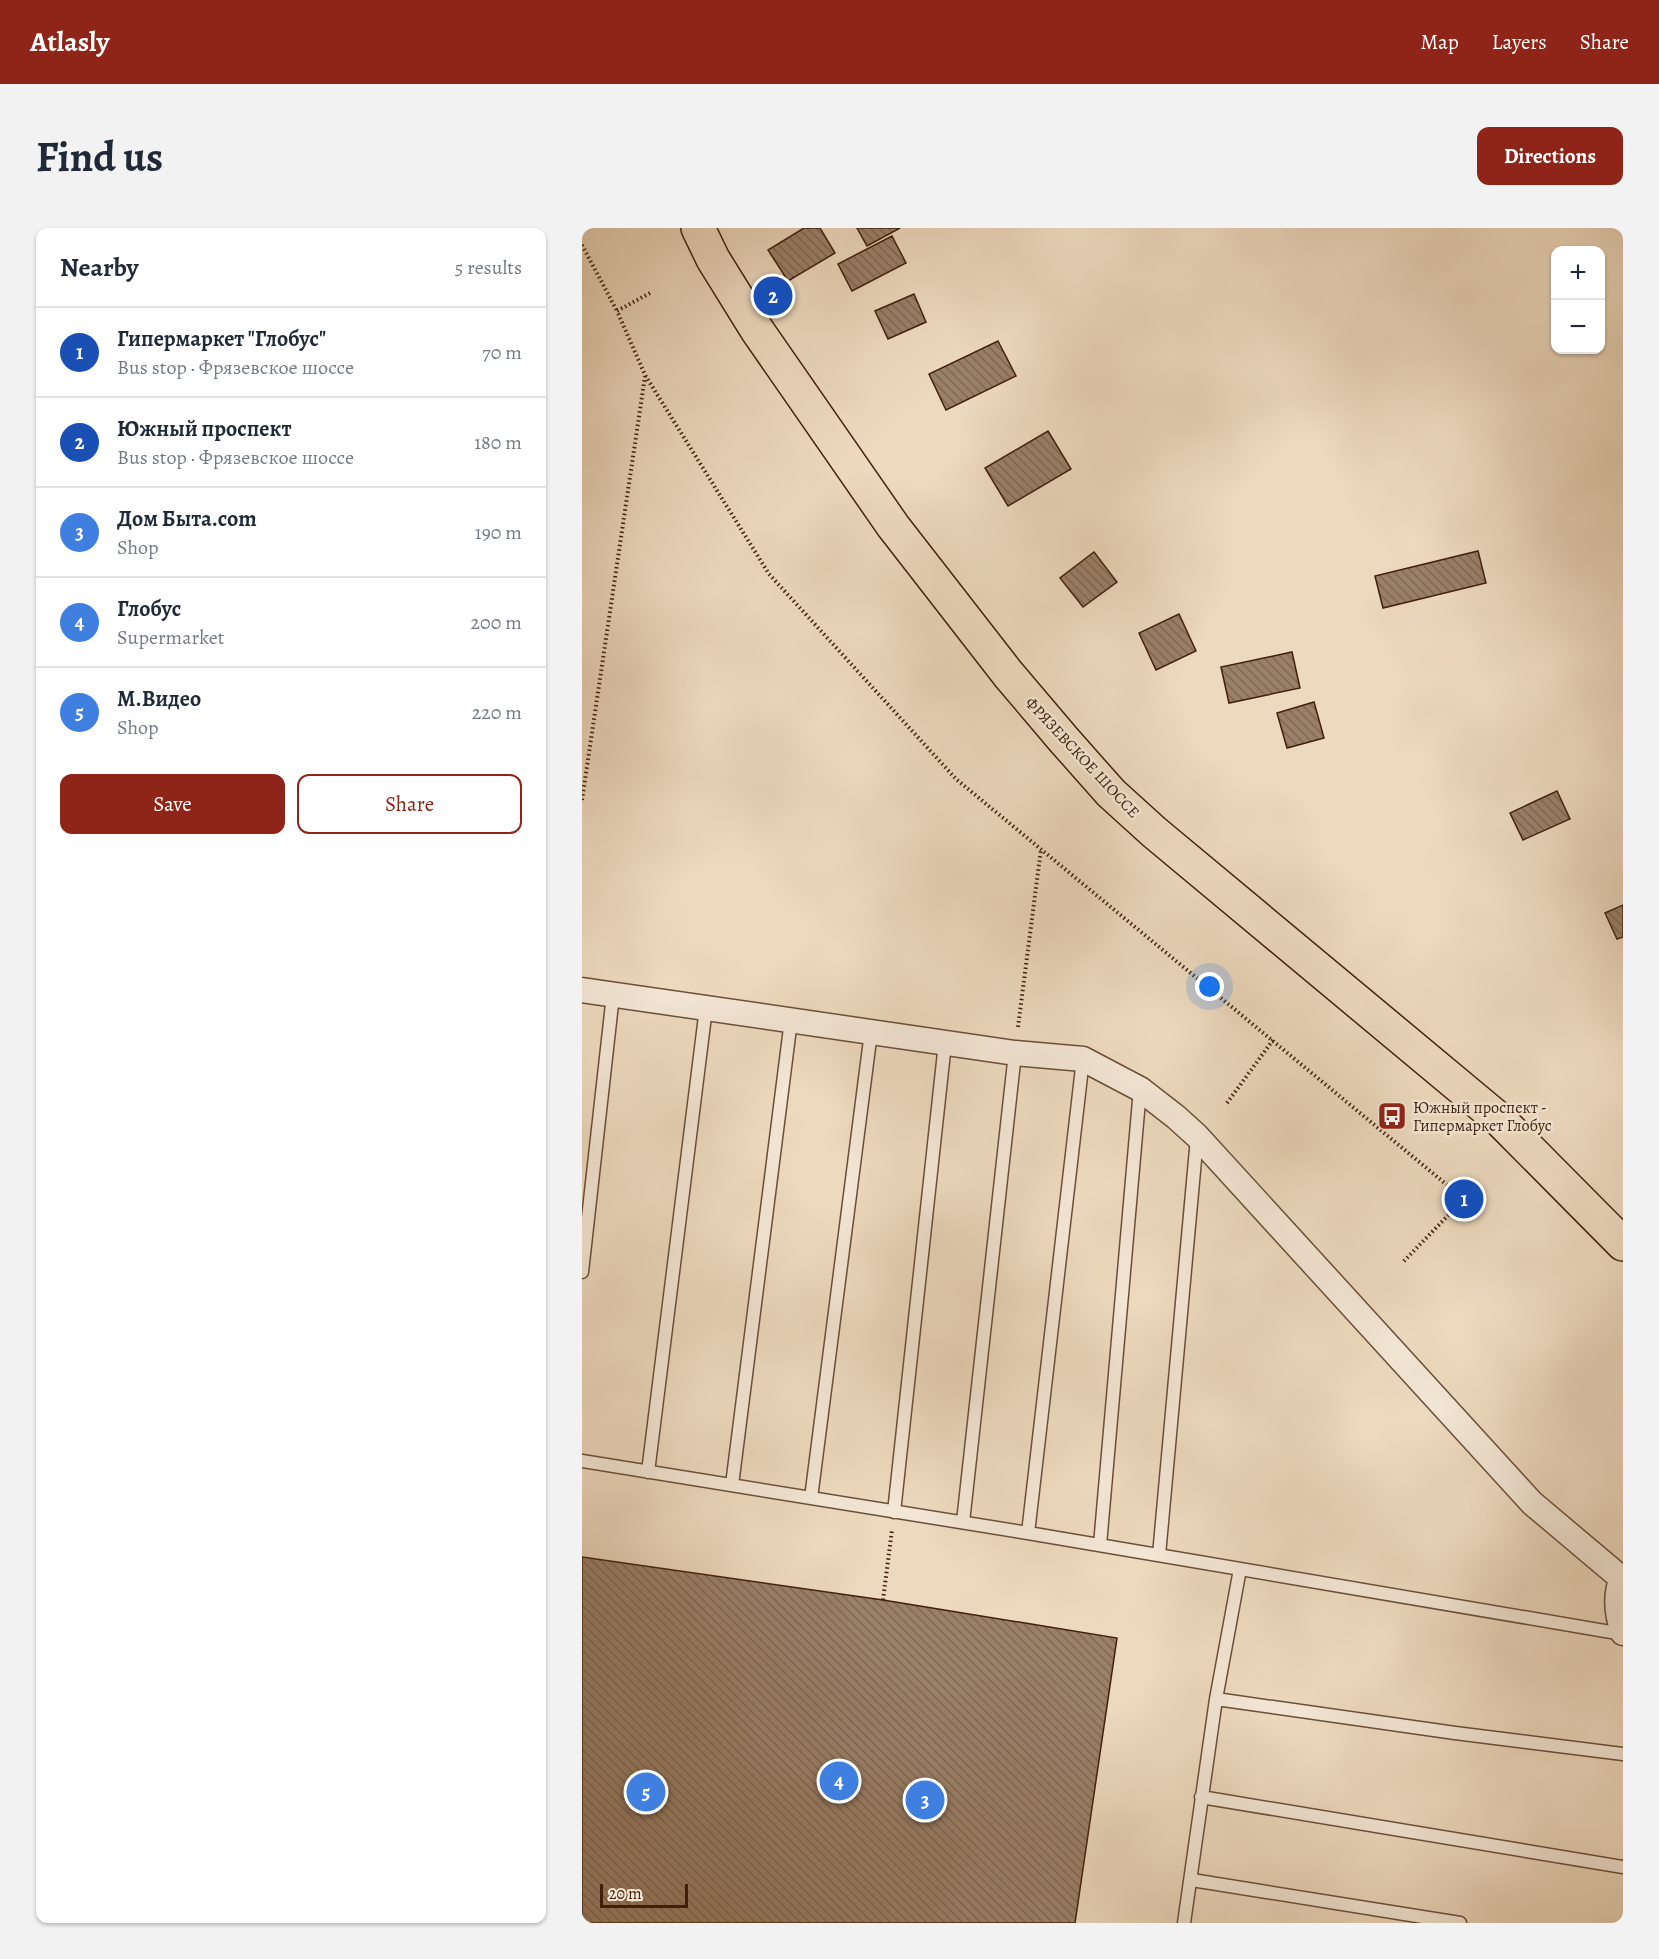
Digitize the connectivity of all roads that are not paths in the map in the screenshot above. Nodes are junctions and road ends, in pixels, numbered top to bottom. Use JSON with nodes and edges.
{"nodes":[{"id":1,"x":698,"y":228,"type":"edge"},
{"id":2,"x":582,"y":990,"type":"edge"},
{"id":3,"x":614,"y":995,"type":"junction"},
{"id":4,"x":706,"y":1008,"type":"junction"},
{"id":5,"x":791,"y":1020,"type":"junction"},
{"id":6,"x":871,"y":1032,"type":"junction"},
{"id":7,"x":945,"y":1043,"type":"junction"},
{"id":8,"x":1015,"y":1053,"type":"junction"},
{"id":9,"x":1083,"y":1059,"type":"junction"},
{"id":10,"x":1140,"y":1089,"type":"junction"},
{"id":11,"x":1197,"y":1136,"type":"junction"},
{"id":12,"x":1623,"y":1244,"type":"edge"},
{"id":13,"x":582,"y":1272,"type":"edge"},
{"id":14,"x":582,"y":1461,"type":"edge"},
{"id":15,"x":648,"y":1472,"type":"junction"},
{"id":16,"x":732,"y":1485,"type":"junction"},
{"id":17,"x":811,"y":1498,"type":"junction"},
{"id":18,"x":894,"y":1512,"type":"junction"},
{"id":19,"x":963,"y":1522,"type":"junction"},
{"id":20,"x":1028,"y":1533,"type":"junction"},
{"id":21,"x":1100,"y":1545,"type":"junction"},
{"id":22,"x":1159,"y":1556,"type":"junction"},
{"id":23,"x":1240,"y":1569,"type":"junction"},
{"id":24,"x":1622,"y":1577,"type":"edge"},
{"id":25,"x":1623,"y":1633,"type":"edge"},
{"id":26,"x":1216,"y":1700,"type":"junction"},
{"id":27,"x":1623,"y":1754,"type":"edge"},
{"id":28,"x":1202,"y":1797,"type":"junction"},
{"id":29,"x":1623,"y":1867,"type":"edge"},
{"id":30,"x":1192,"y":1880,"type":"junction"},
{"id":31,"x":1184,"y":1923,"type":"edge"},
{"id":32,"x":1460,"y":1923,"type":"edge"}],
"edges":[{"from":1,"to":12,"type":"highway","name":"ФРЯЗЕВСКОЕ ШОССЕ"},
{"from":2,"to":3,"type":"street"},
{"from":3,"to":4,"type":"street"},
{"from":3,"to":13,"type":"lane"},
{"from":4,"to":5,"type":"street"},
{"from":4,"to":15,"type":"lane"},
{"from":5,"to":6,"type":"street"},
{"from":5,"to":16,"type":"lane"},
{"from":6,"to":7,"type":"street"},
{"from":6,"to":17,"type":"lane"},
{"from":7,"to":8,"type":"street"},
{"from":7,"to":18,"type":"lane"},
{"from":8,"to":9,"type":"street"},
{"from":8,"to":19,"type":"lane"},
{"from":9,"to":10,"type":"street"},
{"from":9,"to":20,"type":"lane"},
{"from":10,"to":11,"type":"street"},
{"from":10,"to":21,"type":"lane"},
{"from":11,"to":22,"type":"lane"},
{"from":11,"to":24,"type":"street"},
{"from":14,"to":15,"type":"lane"},
{"from":15,"to":16,"type":"lane"},
{"from":16,"to":17,"type":"lane"},
{"from":17,"to":18,"type":"lane"},
{"from":18,"to":19,"type":"lane"},
{"from":19,"to":20,"type":"lane"},
{"from":20,"to":21,"type":"lane"},
{"from":21,"to":22,"type":"lane"},
{"from":22,"to":23,"type":"lane"},
{"from":23,"to":25,"type":"lane"},
{"from":23,"to":26,"type":"lane"},
{"from":24,"to":25,"type":"street"},
{"from":26,"to":27,"type":"lane"},
{"from":26,"to":28,"type":"lane"},
{"from":28,"to":29,"type":"lane"},
{"from":28,"to":30,"type":"lane"},
{"from":30,"to":31,"type":"lane"},
{"from":30,"to":32,"type":"lane"}]}
